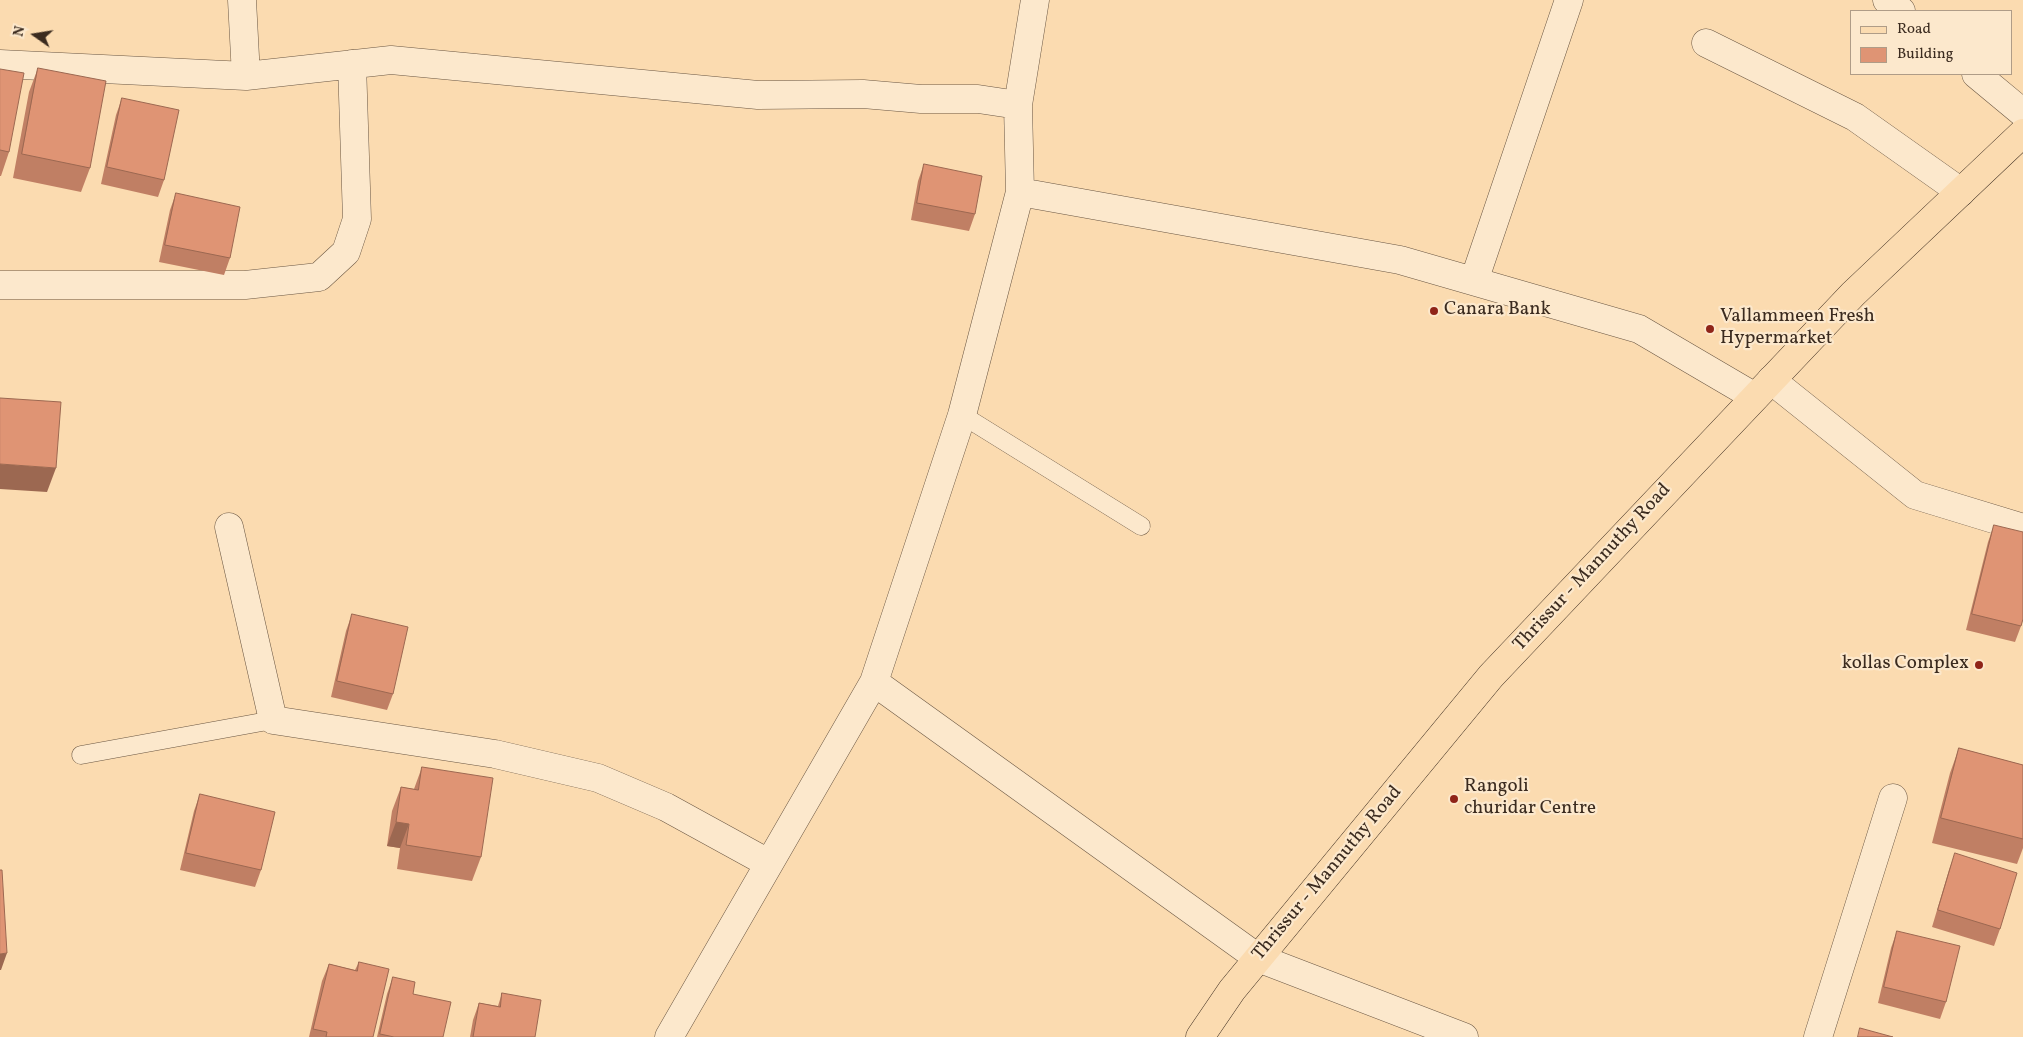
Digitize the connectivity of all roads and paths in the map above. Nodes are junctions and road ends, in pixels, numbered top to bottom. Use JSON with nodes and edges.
{"nodes":[{"id":1,"x":242,"y":0,"type":"edge"},
{"id":2,"x":1035,"y":0,"type":"edge"},
{"id":3,"x":1569,"y":0,"type":"edge"},
{"id":4,"x":1887,"y":0,"type":"edge"},
{"id":5,"x":1900,"y":10,"type":"edge"},
{"id":6,"x":1706,"y":43,"type":"dead end"},
{"id":7,"x":0,"y":64,"type":"edge"},
{"id":8,"x":352,"y":64,"type":"junction"},
{"id":9,"x":1977,"y":75,"type":"edge"},
{"id":10,"x":246,"y":76,"type":"junction"},
{"id":11,"x":1018,"y":105,"type":"junction"},
{"id":12,"x":2023,"y":112,"type":"edge"},
{"id":13,"x":2023,"y":133,"type":"edge"},
{"id":14,"x":1020,"y":192,"type":"junction"},
{"id":15,"x":1961,"y":192,"type":"junction"},
{"id":16,"x":1474,"y":281,"type":"junction"},
{"id":17,"x":0,"y":285,"type":"edge"},
{"id":18,"x":1763,"y":388,"type":"junction"},
{"id":19,"x":962,"y":416,"type":"junction"},
{"id":20,"x":1141,"y":526,"type":"dead end"},
{"id":21,"x":229,"y":527,"type":"dead end"},
{"id":22,"x":2023,"y":528,"type":"edge"},
{"id":23,"x":874,"y":682,"type":"junction"},
{"id":24,"x":274,"y":720,"type":"junction"},
{"id":25,"x":81,"y":756,"type":"dead end"},
{"id":26,"x":1893,"y":798,"type":"dead end"},
{"id":27,"x":768,"y":863,"type":"junction"},
{"id":28,"x":1258,"y":958,"type":"junction"},
{"id":29,"x":669,"y":1037,"type":"edge"},
{"id":30,"x":1200,"y":1037,"type":"edge"},
{"id":31,"x":1464,"y":1037,"type":"edge"},
{"id":32,"x":1818,"y":1037,"type":"edge"}],
"edges":[{"from":1,"to":10,"type":"street"},
{"from":2,"to":11,"type":"street"},
{"from":3,"to":16,"type":"street"},
{"from":4,"to":5,"type":"street"},
{"from":6,"to":15,"type":"street"},
{"from":7,"to":10,"type":"street"},
{"from":8,"to":10,"type":"street"},
{"from":8,"to":11,"type":"street"},
{"from":8,"to":17,"type":"street"},
{"from":9,"to":12,"type":"street"},
{"from":11,"to":14,"type":"street"},
{"from":13,"to":15,"type":"main road","name":"Thrissur - Mannuthy Road"},
{"from":14,"to":16,"type":"street"},
{"from":14,"to":19,"type":"street"},
{"from":15,"to":18,"type":"main road","name":"Thrissur - Mannuthy Road"},
{"from":16,"to":18,"type":"street"},
{"from":18,"to":22,"type":"street"},
{"from":18,"to":28,"type":"main road","name":"Thrissur - Mannuthy Road"},
{"from":19,"to":20,"type":"lane"},
{"from":19,"to":23,"type":"street"},
{"from":21,"to":24,"type":"street"},
{"from":23,"to":27,"type":"street"},
{"from":23,"to":28,"type":"street"},
{"from":24,"to":25,"type":"lane"},
{"from":24,"to":27,"type":"street"},
{"from":26,"to":32,"type":"street"},
{"from":27,"to":29,"type":"street"},
{"from":28,"to":30,"type":"main road","name":"Thrissur - Mannuthy Road"},
{"from":28,"to":31,"type":"street"}]}
